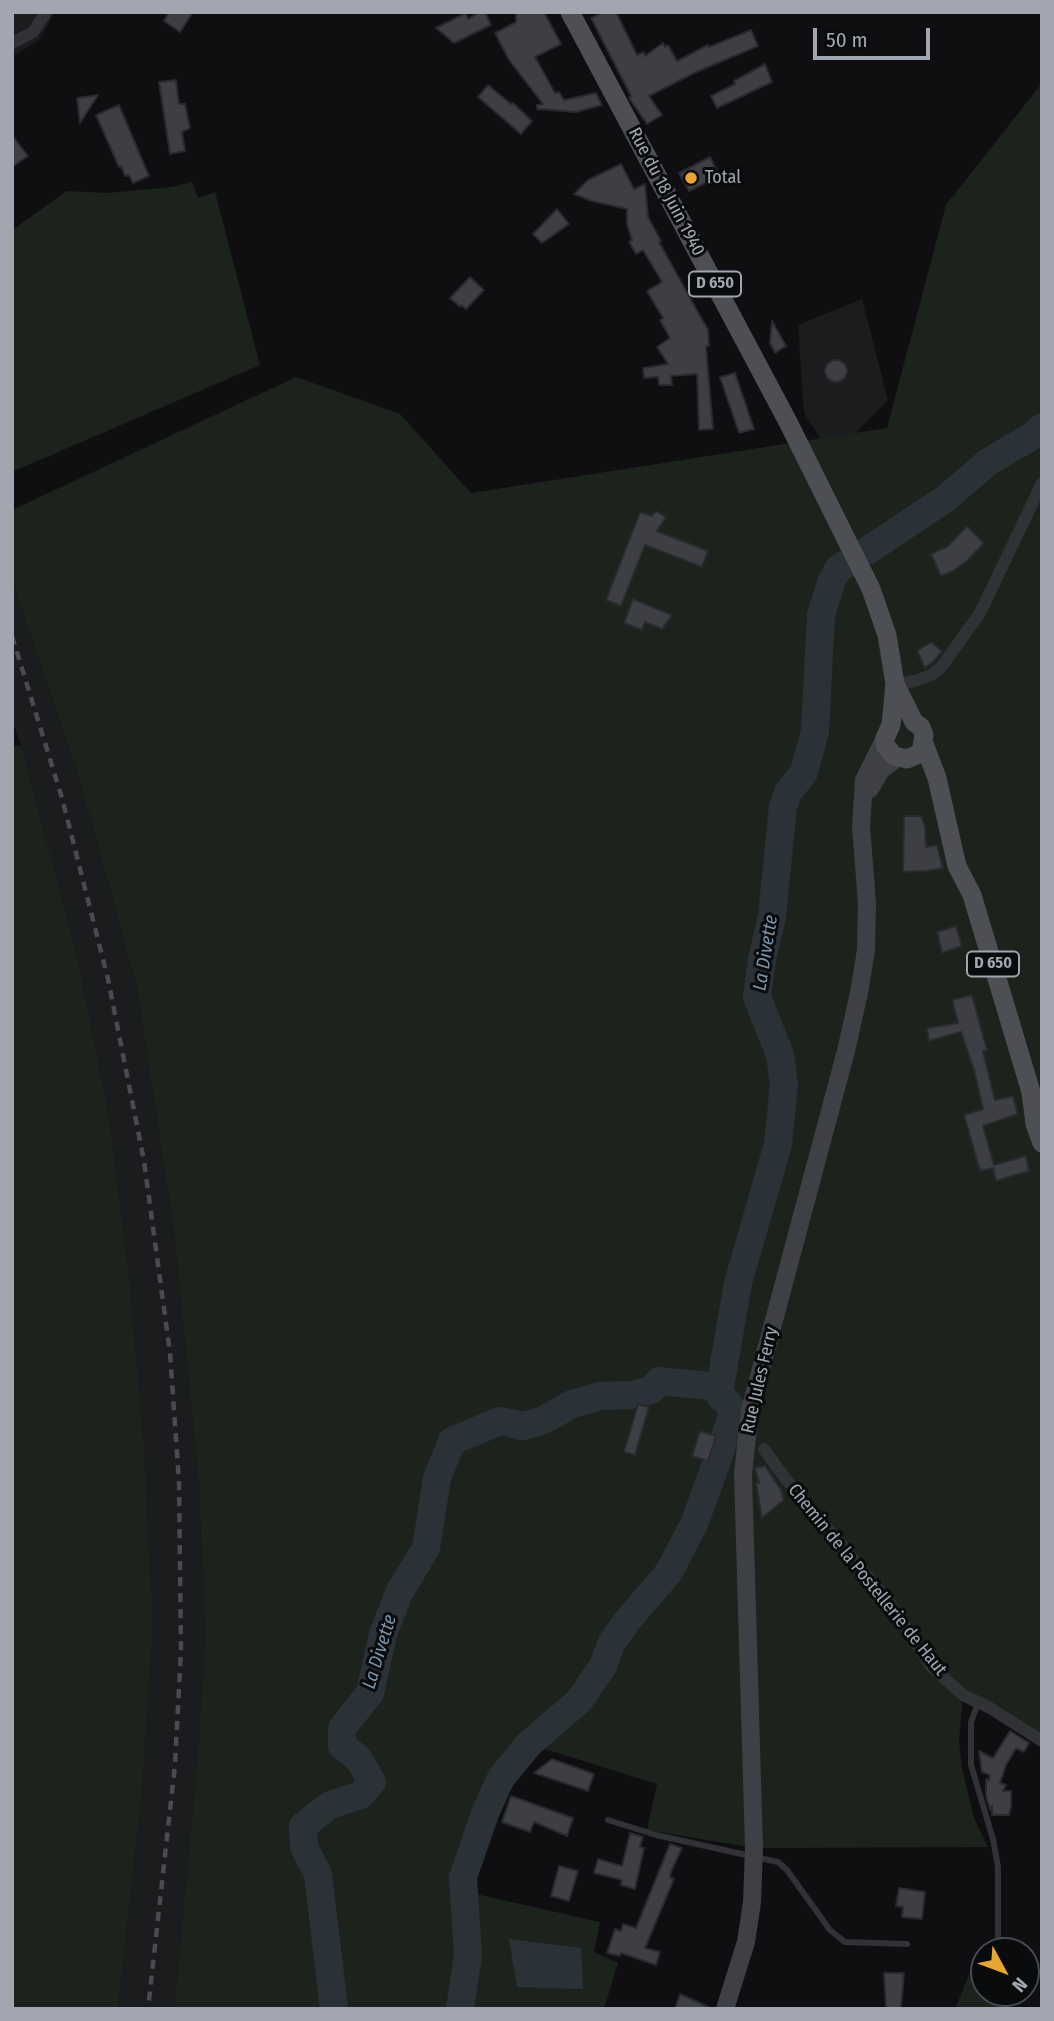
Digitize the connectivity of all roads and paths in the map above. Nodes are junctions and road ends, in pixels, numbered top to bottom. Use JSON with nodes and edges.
{"nodes":[{"id":1,"x":46,"y":12,"type":"edge"},
{"id":2,"x":570,"y":12,"type":"edge"},
{"id":3,"x":12,"y":43,"type":"edge"},
{"id":4,"x":1042,"y":483,"type":"edge"},
{"id":5,"x":895,"y":684,"type":"junction"},
{"id":6,"x":914,"y":722,"type":"junction"},
{"id":7,"x":888,"y":731,"type":"junction"},
{"id":8,"x":912,"y":753,"type":"junction"},
{"id":9,"x":863,"y":801,"type":"junction"},
{"id":10,"x":1042,"y":1143,"type":"edge"},
{"id":11,"x":764,"y":1448,"type":"dead end"},
{"id":12,"x":978,"y":1703,"type":"junction"},
{"id":13,"x":1042,"y":1741,"type":"edge"},
{"id":14,"x":608,"y":1820,"type":"dead end"},
{"id":15,"x":754,"y":1855,"type":"junction"},
{"id":16,"x":998,"y":1937,"type":"edge"},
{"id":17,"x":907,"y":1944,"type":"dead end"},
{"id":18,"x":725,"y":2009,"type":"edge"}],
"edges":[{"from":1,"to":3,"type":"street"},
{"from":2,"to":5,"type":"main road","name":"Rue du 18 Juin 1940","number":"D 650"},
{"from":4,"to":5,"type":"street"},
{"from":5,"to":6,"type":"main road","number":"D 650"},
{"from":5,"to":7,"type":"main road","number":"D 650"},
{"from":6,"to":7,"type":"main road"},
{"from":6,"to":8,"type":"main road"},
{"from":7,"to":8,"type":"main road"},
{"from":7,"to":9,"type":"main road","name":"Rue Jules Ferry"},
{"from":8,"to":9,"type":"main road","name":"Rue Jules Ferry"},
{"from":8,"to":10,"type":"main road","number":"D 650"},
{"from":9,"to":15,"type":"main road","name":"Rue Jules Ferry"},
{"from":11,"to":12,"type":"street","name":"Chemin de la Postellerie de Haut"},
{"from":12,"to":13,"type":"street","name":"Chemin de la Postellerie de Haut"},
{"from":12,"to":16,"type":"lane"},
{"from":14,"to":15,"type":"lane"},
{"from":15,"to":17,"type":"lane"},
{"from":15,"to":18,"type":"main road","name":"Rue Jules Ferry"}]}
